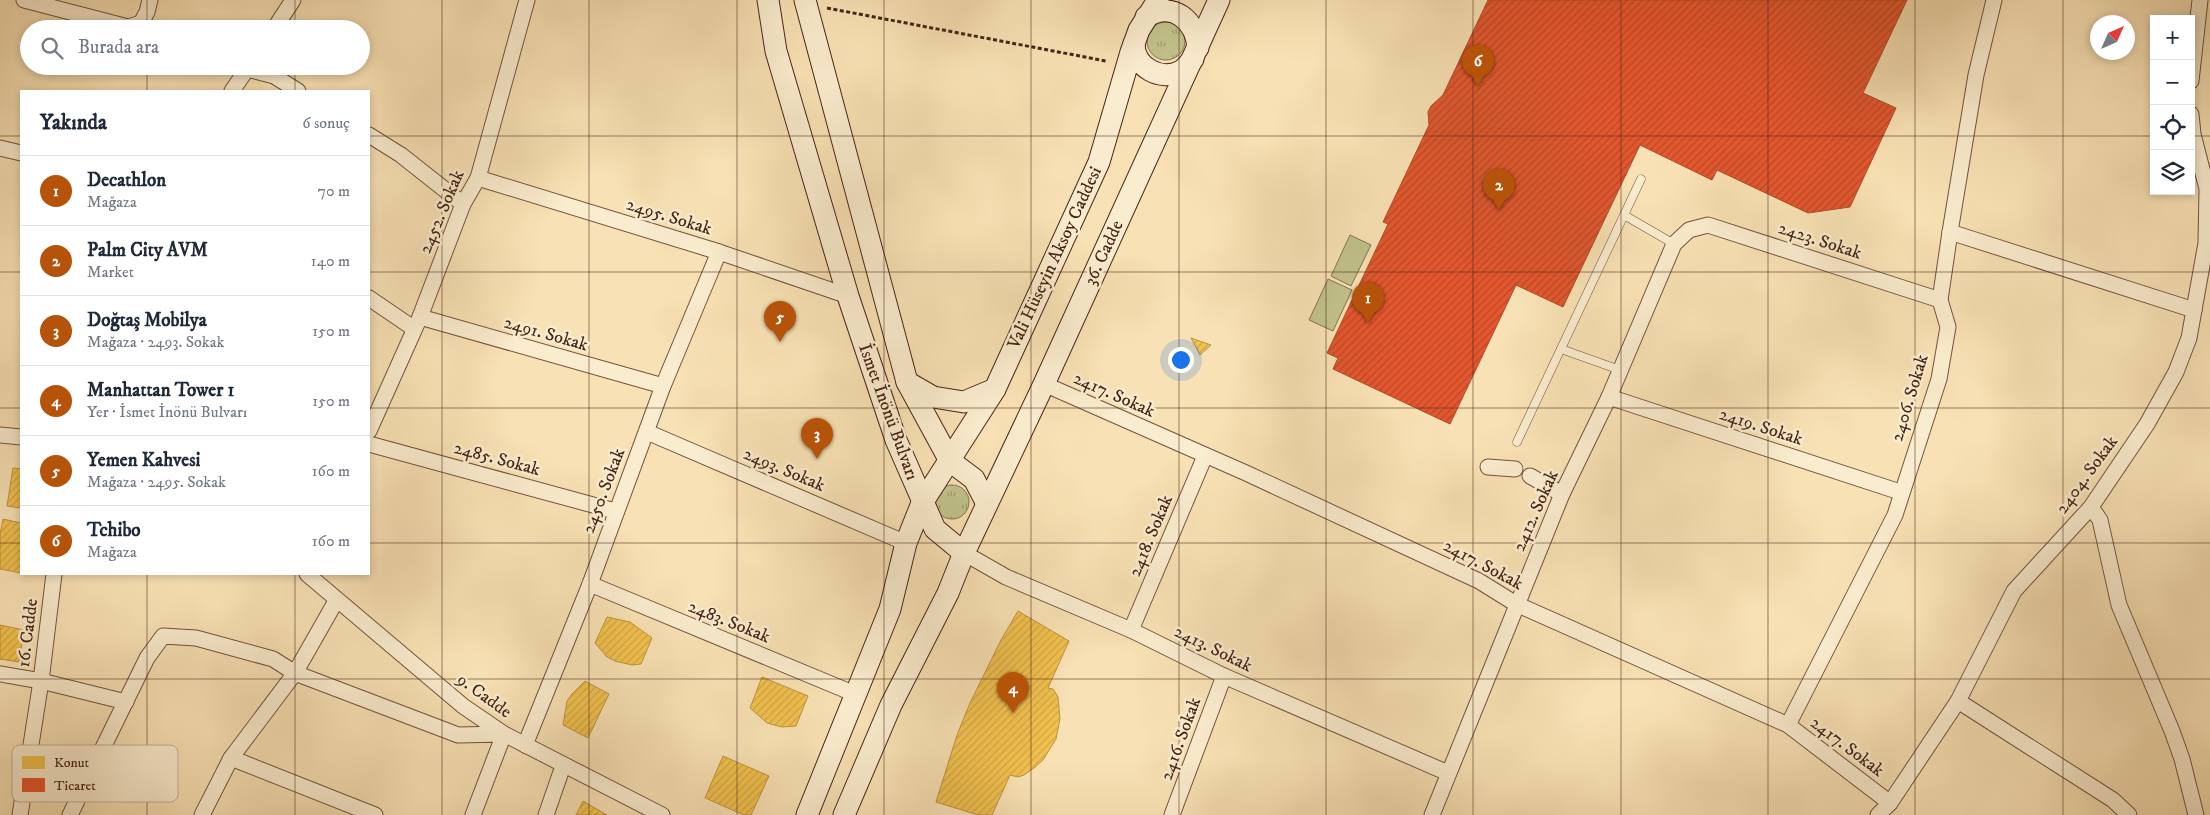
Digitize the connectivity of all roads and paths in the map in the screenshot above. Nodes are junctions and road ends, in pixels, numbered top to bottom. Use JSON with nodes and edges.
{"nodes":[{"id":1,"x":24,"y":0,"type":"edge"},
{"id":2,"x":150,"y":0,"type":"edge"},
{"id":3,"x":293,"y":0,"type":"edge"},
{"id":4,"x":527,"y":0,"type":"edge"},
{"id":5,"x":768,"y":0,"type":"edge"},
{"id":6,"x":1219,"y":0,"type":"edge"},
{"id":7,"x":1994,"y":0,"type":"edge"},
{"id":8,"x":2200,"y":0,"type":"edge"},
{"id":9,"x":806,"y":2,"type":"edge"},
{"id":10,"x":1152,"y":8,"type":"edge"},
{"id":11,"x":101,"y":20,"type":"edge"},
{"id":12,"x":143,"y":20,"type":"edge"},
{"id":13,"x":280,"y":20,"type":"edge"},
{"id":14,"x":1134,"y":44,"type":"junction"},
{"id":15,"x":1195,"y":54,"type":"junction"},
{"id":16,"x":2193,"y":60,"type":"edge"},
{"id":17,"x":1106,"y":62,"type":"dead end"},
{"id":18,"x":243,"y":75,"type":"edge"},
{"id":19,"x":271,"y":75,"type":"edge"},
{"id":20,"x":233,"y":90,"type":"edge"},
{"id":21,"x":296,"y":90,"type":"edge"},
{"id":22,"x":370,"y":136,"type":"edge"},
{"id":23,"x":2195,"y":142,"type":"edge"},
{"id":24,"x":0,"y":148,"type":"edge"},
{"id":25,"x":20,"y":153,"type":"edge"},
{"id":26,"x":478,"y":178,"type":"junction"},
{"id":27,"x":1642,"y":179,"type":"dead end"},
{"id":28,"x":463,"y":204,"type":"junction"},
{"id":29,"x":1624,"y":215,"type":"junction"},
{"id":30,"x":1689,"y":230,"type":"joint"},
{"id":31,"x":1950,"y":232,"type":"junction"},
{"id":32,"x":1674,"y":244,"type":"junction"},
{"id":33,"x":719,"y":252,"type":"junction"},
{"id":34,"x":848,"y":296,"type":"junction"},
{"id":35,"x":370,"y":299,"type":"edge"},
{"id":36,"x":1940,"y":300,"type":"junction"},
{"id":37,"x":2194,"y":310,"type":"junction"},
{"id":38,"x":416,"y":323,"type":"junction"},
{"id":39,"x":1561,"y":349,"type":"junction"},
{"id":40,"x":1620,"y":370,"type":"junction"},
{"id":41,"x":907,"y":382,"type":"junction"},
{"id":42,"x":1044,"y":384,"type":"junction"},
{"id":43,"x":663,"y":386,"type":"junction"},
{"id":44,"x":996,"y":389,"type":"junction"},
{"id":45,"x":370,"y":393,"type":"edge"},
{"id":46,"x":1609,"y":397,"type":"junction"},
{"id":47,"x":382,"y":401,"type":"junction"},
{"id":48,"x":370,"y":429,"type":"edge"},
{"id":49,"x":647,"y":432,"type":"junction"},
{"id":50,"x":0,"y":435,"type":"edge"},
{"id":51,"x":20,"y":437,"type":"edge"},
{"id":52,"x":1517,"y":442,"type":"dead end"},
{"id":53,"x":370,"y":444,"type":"edge"},
{"id":54,"x":1205,"y":456,"type":"junction"},
{"id":55,"x":950,"y":461,"type":"junction"},
{"id":56,"x":1488,"y":466,"type":"dead end"},
{"id":57,"x":1515,"y":469,"type":"dead end"},
{"id":58,"x":1530,"y":476,"type":"dead end"},
{"id":59,"x":1900,"y":492,"type":"junction"},
{"id":60,"x":1562,"y":494,"type":"junction"},
{"id":61,"x":922,"y":503,"type":"junction"},
{"id":62,"x":987,"y":504,"type":"junction"},
{"id":63,"x":2091,"y":507,"type":"junction"},
{"id":64,"x":615,"y":511,"type":"junction"},
{"id":65,"x":906,"y":543,"type":"junction"},
{"id":66,"x":964,"y":553,"type":"junction"},
{"id":67,"x":54,"y":575,"type":"edge"},
{"id":68,"x":310,"y":575,"type":"edge"},
{"id":69,"x":590,"y":584,"type":"junction"},
{"id":70,"x":336,"y":601,"type":"junction"},
{"id":71,"x":1516,"y":604,"type":"junction"},
{"id":72,"x":1131,"y":630,"type":"junction"},
{"id":73,"x":295,"y":673,"type":"junction"},
{"id":74,"x":0,"y":674,"type":"edge"},
{"id":75,"x":1224,"y":676,"type":"junction"},
{"id":76,"x":40,"y":681,"type":"junction"},
{"id":77,"x":855,"y":694,"type":"junction"},
{"id":78,"x":1958,"y":701,"type":"junction"},
{"id":79,"x":126,"y":702,"type":"junction"},
{"id":80,"x":1788,"y":726,"type":"junction"},
{"id":81,"x":504,"y":734,"type":"junction"},
{"id":82,"x":30,"y":745,"type":"edge"},
{"id":83,"x":105,"y":745,"type":"edge"},
{"id":84,"x":525,"y":745,"type":"junction"},
{"id":85,"x":231,"y":758,"type":"junction"},
{"id":86,"x":563,"y":766,"type":"junction"},
{"id":87,"x":1448,"y":773,"type":"junction"},
{"id":88,"x":22,"y":802,"type":"edge"},
{"id":89,"x":76,"y":802,"type":"edge"},
{"id":90,"x":1890,"y":803,"type":"junction"},
{"id":91,"x":1177,"y":813,"type":"edge"},
{"id":92,"x":20,"y":815,"type":"edge"},
{"id":93,"x":70,"y":815,"type":"edge"},
{"id":94,"x":202,"y":815,"type":"edge"},
{"id":95,"x":375,"y":815,"type":"edge"},
{"id":96,"x":474,"y":815,"type":"edge"},
{"id":97,"x":546,"y":815,"type":"edge"},
{"id":98,"x":662,"y":815,"type":"edge"},
{"id":99,"x":807,"y":815,"type":"edge"},
{"id":100,"x":844,"y":815,"type":"edge"},
{"id":101,"x":1432,"y":815,"type":"edge"},
{"id":102,"x":1878,"y":815,"type":"edge"},
{"id":103,"x":2129,"y":815,"type":"edge"},
{"id":104,"x":2196,"y":815,"type":"edge"}],
"edges":[{"from":1,"to":11,"type":"street"},
{"from":2,"to":12,"type":"street"},
{"from":3,"to":13,"type":"street"},
{"from":4,"to":26,"type":"street","name":"2452. Sokak"},
{"from":5,"to":34,"type":"main road","name":"İsmet İnönü Bulvarı"},
{"from":6,"to":15,"type":"main road","name":"36. Cadde"},
{"from":7,"to":31,"type":"street","name":"2406. Sokak"},
{"from":8,"to":16,"type":"street"},
{"from":9,"to":17,"type":"path"},
{"from":9,"to":41,"type":"main road","name":"İsmet İnönü Bulvarı"},
{"from":10,"to":14,"type":"main road","name":"Vali Hüseyin Aksoy Caddesi"},
{"from":10,"to":15,"type":"main road"},
{"from":14,"to":15,"type":"main road"},
{"from":14,"to":44,"type":"main road","name":"Vali Hüseyin Aksoy Caddesi"},
{"from":15,"to":42,"type":"main road","name":"36. Cadde"},
{"from":18,"to":20,"type":"street"},
{"from":19,"to":21,"type":"street"},
{"from":22,"to":28,"type":"street"},
{"from":23,"to":37,"type":"street","name":"2404. Sokak"},
{"from":24,"to":25,"type":"street"},
{"from":26,"to":28,"type":"street","name":"2452. Sokak"},
{"from":26,"to":33,"type":"street","name":"2495. Sokak"},
{"from":27,"to":29,"type":"lane"},
{"from":28,"to":38,"type":"street","name":"2452. Sokak"},
{"from":29,"to":32,"type":"lane"},
{"from":29,"to":39,"type":"lane"},
{"from":30,"to":32,"type":"street","name":"2412. Sokak"},
{"from":30,"to":36,"type":"street","name":"2423. Sokak"},
{"from":31,"to":36,"type":"street","name":"2406. Sokak"},
{"from":31,"to":37,"type":"street"},
{"from":32,"to":40,"type":"street","name":"2412. Sokak"},
{"from":33,"to":34,"type":"street","name":"2495. Sokak"},
{"from":33,"to":43,"type":"street","name":"2450. Sokak"},
{"from":34,"to":61,"type":"main road","name":"İsmet İnönü Bulvarı"},
{"from":35,"to":38,"type":"street","name":"2491. Sokak"},
{"from":36,"to":59,"type":"street","name":"2406. Sokak"},
{"from":37,"to":63,"type":"street","name":"2404. Sokak"},
{"from":38,"to":43,"type":"street","name":"2491. Sokak"},
{"from":38,"to":47,"type":"street","name":"2452. Sokak"},
{"from":39,"to":40,"type":"lane"},
{"from":39,"to":52,"type":"lane"},
{"from":40,"to":46,"type":"street","name":"2412. Sokak"},
{"from":41,"to":44,"type":"main road"},
{"from":41,"to":55,"type":"main road","name":"İsmet İnönü Bulvarı"},
{"from":42,"to":54,"type":"street","name":"2417. Sokak"},
{"from":42,"to":62,"type":"main road","name":"36. Cadde"},
{"from":43,"to":49,"type":"street","name":"2450. Sokak"},
{"from":44,"to":55,"type":"main road","name":"Vali Hüseyin Aksoy Caddesi"},
{"from":45,"to":47,"type":"street"},
{"from":46,"to":59,"type":"street","name":"2419. Sokak"},
{"from":46,"to":60,"type":"street","name":"2412. Sokak"},
{"from":47,"to":48,"type":"street","name":"2452. Sokak"},
{"from":49,"to":64,"type":"street","name":"2450. Sokak"},
{"from":49,"to":65,"type":"street","name":"2493. Sokak"},
{"from":50,"to":51,"type":"street"},
{"from":53,"to":64,"type":"street","name":"2485. Sokak"},
{"from":54,"to":71,"type":"street","name":"2417. Sokak"},
{"from":54,"to":72,"type":"street","name":"2418. Sokak"},
{"from":55,"to":61,"type":"main road","name":"Vali Hüseyin Aksoy Caddesi"},
{"from":55,"to":62,"type":"main road"},
{"from":56,"to":57,"type":"street"},
{"from":58,"to":60,"type":"street"},
{"from":59,"to":80,"type":"street","name":"2406. Sokak"},
{"from":60,"to":71,"type":"street","name":"2412. Sokak"},
{"from":61,"to":65,"type":"main road","name":"İsmet İnönü Bulvarı"},
{"from":61,"to":66,"type":"main road"},
{"from":62,"to":66,"type":"main road"},
{"from":63,"to":78,"type":"street","name":"2404. Sokak"},
{"from":63,"to":104,"type":"street"},
{"from":64,"to":69,"type":"street","name":"2450. Sokak"},
{"from":65,"to":77,"type":"main road","name":"İsmet İnönü Bulvarı"},
{"from":66,"to":72,"type":"street","name":"2413. Sokak"},
{"from":66,"to":100,"type":"main road"},
{"from":67,"to":76,"type":"street","name":"16. Cadde"},
{"from":68,"to":70,"type":"street","name":"9. Cadde"},
{"from":69,"to":77,"type":"street","name":"2483. Sokak"},
{"from":69,"to":84,"type":"street","name":"2450. Sokak"},
{"from":70,"to":73,"type":"street"},
{"from":70,"to":81,"type":"street","name":"9. Cadde"},
{"from":71,"to":80,"type":"street","name":"2417. Sokak"},
{"from":71,"to":87,"type":"street","name":"2412. Sokak"},
{"from":72,"to":75,"type":"street","name":"2413. Sokak"},
{"from":73,"to":79,"type":"street"},
{"from":73,"to":81,"type":"street"},
{"from":73,"to":85,"type":"street"},
{"from":74,"to":76,"type":"street"},
{"from":75,"to":87,"type":"street","name":"2413. Sokak"},
{"from":75,"to":91,"type":"street","name":"2416. Sokak"},
{"from":76,"to":79,"type":"street"},
{"from":76,"to":82,"type":"street","name":"16. Cadde"},
{"from":77,"to":99,"type":"main road","name":"İsmet İnönü Bulvarı"},
{"from":78,"to":90,"type":"street","name":"2404. Sokak"},
{"from":78,"to":103,"type":"street"},
{"from":79,"to":83,"type":"street"},
{"from":80,"to":90,"type":"street","name":"2417. Sokak"},
{"from":81,"to":84,"type":"street","name":"9. Cadde"},
{"from":81,"to":96,"type":"street"},
{"from":84,"to":86,"type":"street","name":"9. Cadde"},
{"from":85,"to":94,"type":"street"},
{"from":85,"to":95,"type":"street"},
{"from":86,"to":97,"type":"street"},
{"from":86,"to":98,"type":"street","name":"9. Cadde"},
{"from":87,"to":101,"type":"street","name":"2412. Sokak"},
{"from":88,"to":92,"type":"street","name":"16. Cadde"},
{"from":89,"to":93,"type":"street"},
{"from":90,"to":102,"type":"street","name":"2404. Sokak"}]}
